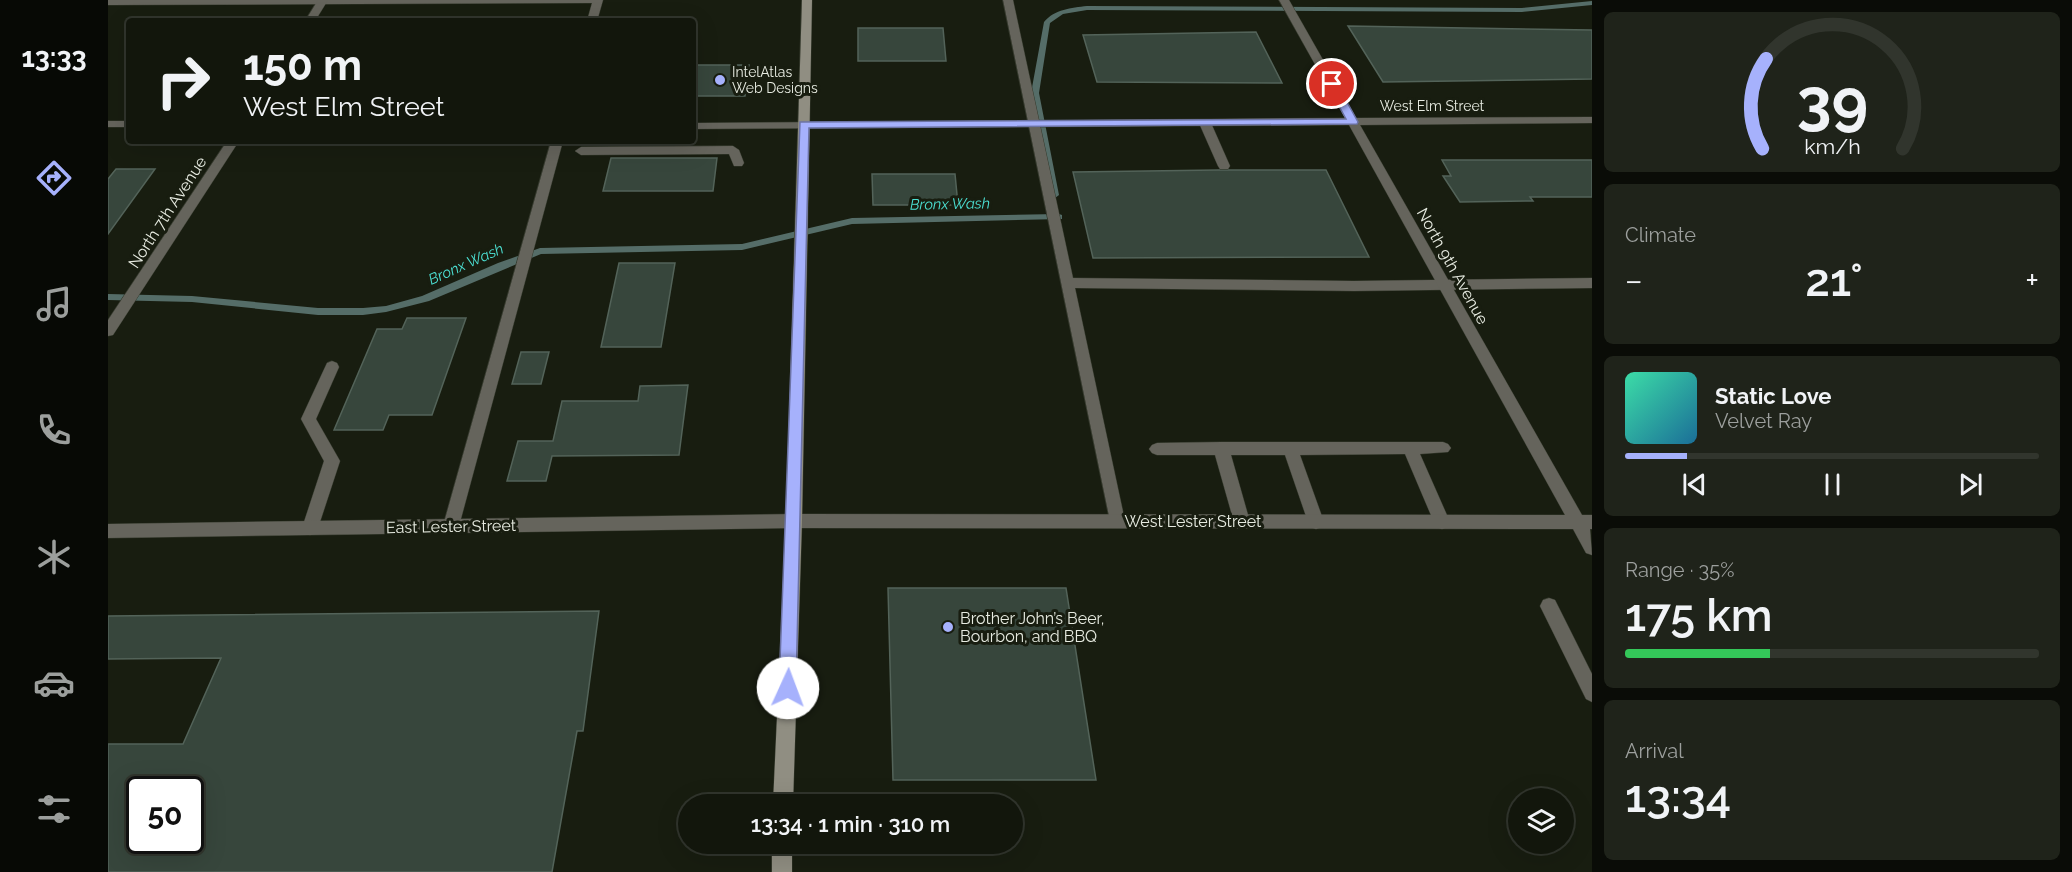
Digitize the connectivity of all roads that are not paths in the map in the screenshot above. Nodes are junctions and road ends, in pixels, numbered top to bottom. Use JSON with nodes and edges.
{"nodes":[{"id":1,"x":598,"y":0,"type":"edge"},
{"id":2,"x":807,"y":0,"type":"edge"},
{"id":3,"x":1008,"y":0,"type":"edge"},
{"id":4,"x":1284,"y":0,"type":"edge"},
{"id":5,"x":322,"y":1,"type":"edge"},
{"id":6,"x":108,"y":2,"type":"edge"},
{"id":7,"x":312,"y":18,"type":"edge"},
{"id":8,"x":593,"y":18,"type":"edge"},
{"id":9,"x":1592,"y":120,"type":"edge"},
{"id":10,"x":1353,"y":122,"type":"junction"},
{"id":11,"x":1205,"y":123,"type":"junction"},
{"id":12,"x":108,"y":124,"type":"edge"},
{"id":13,"x":126,"y":124,"type":"edge"},
{"id":14,"x":1034,"y":124,"type":"junction"},
{"id":15,"x":804,"y":125,"type":"junction"},
{"id":16,"x":696,"y":126,"type":"edge"},
{"id":17,"x":232,"y":144,"type":"edge"},
{"id":18,"x":556,"y":144,"type":"edge"},
{"id":19,"x":685,"y":146,"type":"edge"},
{"id":20,"x":581,"y":151,"type":"dead end"},
{"id":21,"x":738,"y":163,"type":"dead end"},
{"id":22,"x":1224,"y":166,"type":"dead end"},
{"id":23,"x":1068,"y":283,"type":"junction"},
{"id":24,"x":1592,"y":283,"type":"edge"},
{"id":25,"x":1444,"y":284,"type":"junction"},
{"id":26,"x":108,"y":331,"type":"edge"},
{"id":27,"x":332,"y":367,"type":"dead end"},
{"id":28,"x":1221,"y":448,"type":"junction"},
{"id":29,"x":1290,"y":448,"type":"junction"},
{"id":30,"x":1410,"y":448,"type":"junction"},
{"id":31,"x":1443,"y":448,"type":"dead end"},
{"id":32,"x":1157,"y":449,"type":"dead end"},
{"id":33,"x":794,"y":521,"type":"junction"},
{"id":34,"x":1118,"y":521,"type":"junction"},
{"id":35,"x":1242,"y":522,"type":"junction"},
{"id":36,"x":1316,"y":522,"type":"junction"},
{"id":37,"x":1442,"y":522,"type":"junction"},
{"id":38,"x":1585,"y":522,"type":"edge"},
{"id":39,"x":451,"y":526,"type":"junction"},
{"id":40,"x":310,"y":528,"type":"junction"},
{"id":41,"x":108,"y":531,"type":"edge"},
{"id":42,"x":1592,"y":548,"type":"edge"},
{"id":43,"x":1549,"y":606,"type":"dead end"},
{"id":44,"x":1592,"y":693,"type":"edge"},
{"id":45,"x":783,"y":794,"type":"edge"},
{"id":46,"x":782,"y":854,"type":"edge"},
{"id":47,"x":782,"y":872,"type":"edge"}],
"edges":[{"from":1,"to":5,"type":"street"},
{"from":1,"to":8,"type":"street"},
{"from":2,"to":15,"type":"main road"},
{"from":3,"to":14,"type":"street"},
{"from":4,"to":10,"type":"street","name":"North 9th Avenue"},
{"from":5,"to":6,"type":"street"},
{"from":5,"to":7,"type":"street"},
{"from":9,"to":10,"type":"street","name":"West Elm Street"},
{"from":10,"to":11,"type":"street","name":"West Elm Street"},
{"from":10,"to":25,"type":"street","name":"North 9th Avenue"},
{"from":11,"to":14,"type":"street","name":"West Elm Street"},
{"from":11,"to":22,"type":"street"},
{"from":12,"to":13,"type":"street"},
{"from":14,"to":15,"type":"street","name":"West Elm Street"},
{"from":14,"to":23,"type":"street"},
{"from":15,"to":16,"type":"street","name":"West Elm Street"},
{"from":15,"to":33,"type":"main road"},
{"from":17,"to":26,"type":"street","name":"North 7th Avenue"},
{"from":18,"to":39,"type":"street"},
{"from":19,"to":20,"type":"street"},
{"from":19,"to":21,"type":"street"},
{"from":23,"to":25,"type":"street"},
{"from":23,"to":34,"type":"street"},
{"from":24,"to":25,"type":"street"},
{"from":25,"to":38,"type":"street","name":"North 9th Avenue"},
{"from":27,"to":40,"type":"street"},
{"from":28,"to":29,"type":"street"},
{"from":28,"to":32,"type":"street"},
{"from":28,"to":35,"type":"street"},
{"from":29,"to":30,"type":"street"},
{"from":29,"to":36,"type":"street"},
{"from":30,"to":31,"type":"street"},
{"from":30,"to":37,"type":"street"},
{"from":33,"to":34,"type":"street","name":"West Lester Street"},
{"from":33,"to":39,"type":"street","name":"East Lester Street"},
{"from":33,"to":45,"type":"main road"},
{"from":34,"to":35,"type":"street","name":"West Lester Street"},
{"from":35,"to":36,"type":"street","name":"West Lester Street"},
{"from":36,"to":37,"type":"street","name":"West Lester Street"},
{"from":37,"to":38,"type":"street","name":"West Lester Street"},
{"from":38,"to":42,"type":"street","name":"North 9th Avenue"},
{"from":39,"to":40,"type":"street","name":"East Lester Street"},
{"from":40,"to":41,"type":"street","name":"East Lester Street"},
{"from":43,"to":44,"type":"street"},
{"from":46,"to":47,"type":"main road"}]}
